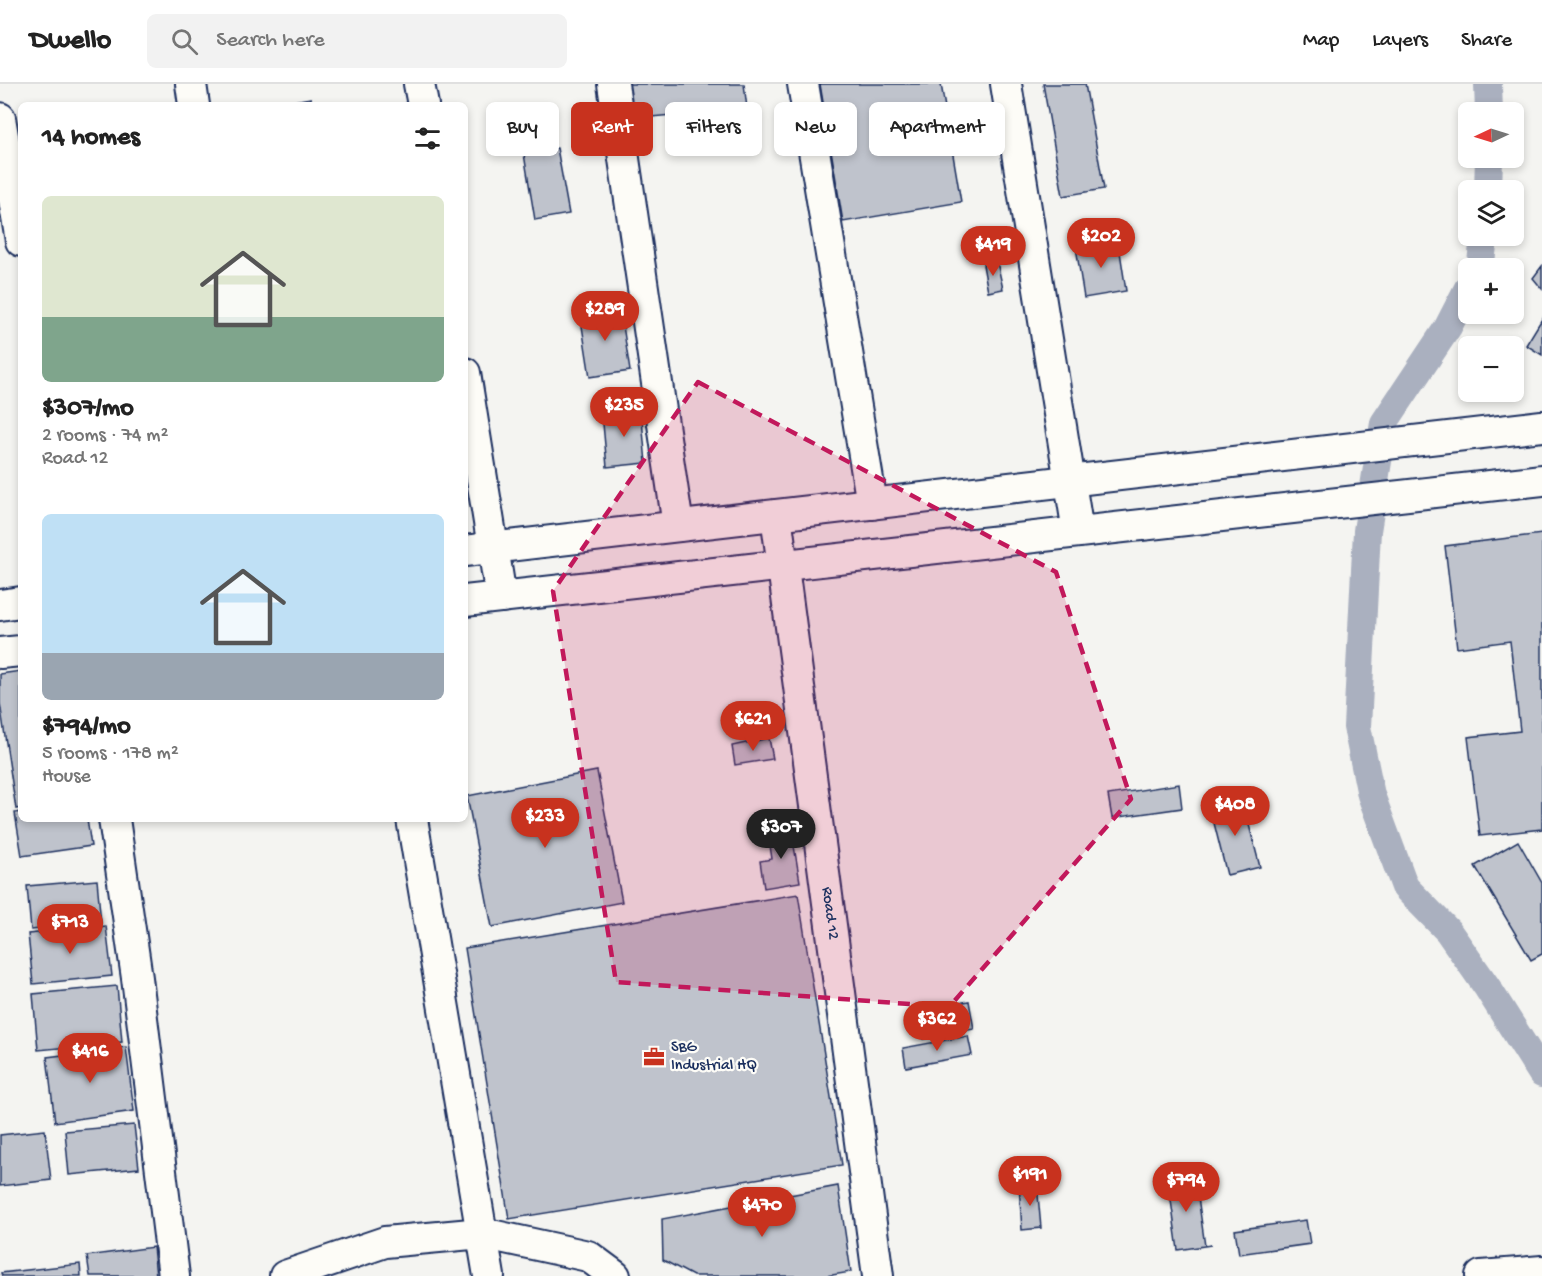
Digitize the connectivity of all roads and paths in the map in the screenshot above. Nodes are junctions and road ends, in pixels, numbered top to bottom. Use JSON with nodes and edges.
{"nodes":[{"id":1,"x":191,"y":84,"type":"edge"},
{"id":2,"x":419,"y":84,"type":"edge"},
{"id":3,"x":613,"y":84,"type":"edge"},
{"id":4,"x":803,"y":84,"type":"edge"},
{"id":5,"x":1006,"y":84,"type":"edge"},
{"id":6,"x":194,"y":102,"type":"edge"},
{"id":7,"x":422,"y":102,"type":"edge"},
{"id":8,"x":0,"y":118,"type":"edge"},
{"id":9,"x":18,"y":220,"type":"edge"},
{"id":10,"x":468,"y":410,"type":"edge"},
{"id":11,"x":1542,"y":426,"type":"edge"},
{"id":12,"x":1542,"y":480,"type":"edge"},
{"id":13,"x":1068,"y":481,"type":"junction"},
{"id":14,"x":872,"y":504,"type":"junction"},
{"id":15,"x":776,"y":515,"type":"junction"},
{"id":16,"x":678,"y":526,"type":"junction"},
{"id":17,"x":1078,"y":532,"type":"junction"},
{"id":18,"x":479,"y":549,"type":"edge"},
{"id":19,"x":783,"y":565,"type":"junction"},
{"id":20,"x":501,"y":597,"type":"junction"},
{"id":21,"x":468,"y":601,"type":"edge"},
{"id":22,"x":18,"y":602,"type":"edge"},
{"id":23,"x":0,"y":605,"type":"edge"},
{"id":24,"x":18,"y":651,"type":"edge"},
{"id":25,"x":0,"y":653,"type":"edge"},
{"id":26,"x":114,"y":822,"type":"edge"},
{"id":27,"x":413,"y":822,"type":"edge"},
{"id":28,"x":482,"y":1233,"type":"junction"},
{"id":29,"x":1542,"y":1270,"type":"edge"},
{"id":30,"x":174,"y":1276,"type":"edge"},
{"id":31,"x":285,"y":1276,"type":"edge"},
{"id":32,"x":489,"y":1276,"type":"edge"},
{"id":33,"x":615,"y":1276,"type":"edge"},
{"id":34,"x":878,"y":1276,"type":"edge"},
{"id":35,"x":1489,"y":1276,"type":"edge"}],
"edges":[{"from":1,"to":6,"type":"street"},
{"from":2,"to":7,"type":"street"},
{"from":3,"to":16,"type":"street"},
{"from":4,"to":14,"type":"street"},
{"from":5,"to":13,"type":"street"},
{"from":8,"to":9,"type":"street"},
{"from":10,"to":18,"type":"street"},
{"from":11,"to":13,"type":"street"},
{"from":12,"to":17,"type":"street"},
{"from":13,"to":14,"type":"street"},
{"from":13,"to":17,"type":"street"},
{"from":14,"to":15,"type":"street"},
{"from":15,"to":16,"type":"street"},
{"from":15,"to":19,"type":"street","name":"Road 12"},
{"from":16,"to":18,"type":"street"},
{"from":17,"to":19,"type":"street"},
{"from":18,"to":20,"type":"street"},
{"from":19,"to":20,"type":"street"},
{"from":19,"to":34,"type":"street","name":"Road 12"},
{"from":20,"to":21,"type":"street"},
{"from":22,"to":23,"type":"street"},
{"from":24,"to":25,"type":"street"},
{"from":26,"to":30,"type":"street"},
{"from":27,"to":28,"type":"street"},
{"from":28,"to":31,"type":"street"},
{"from":28,"to":32,"type":"street"},
{"from":28,"to":33,"type":"street"},
{"from":29,"to":35,"type":"street"}]}
